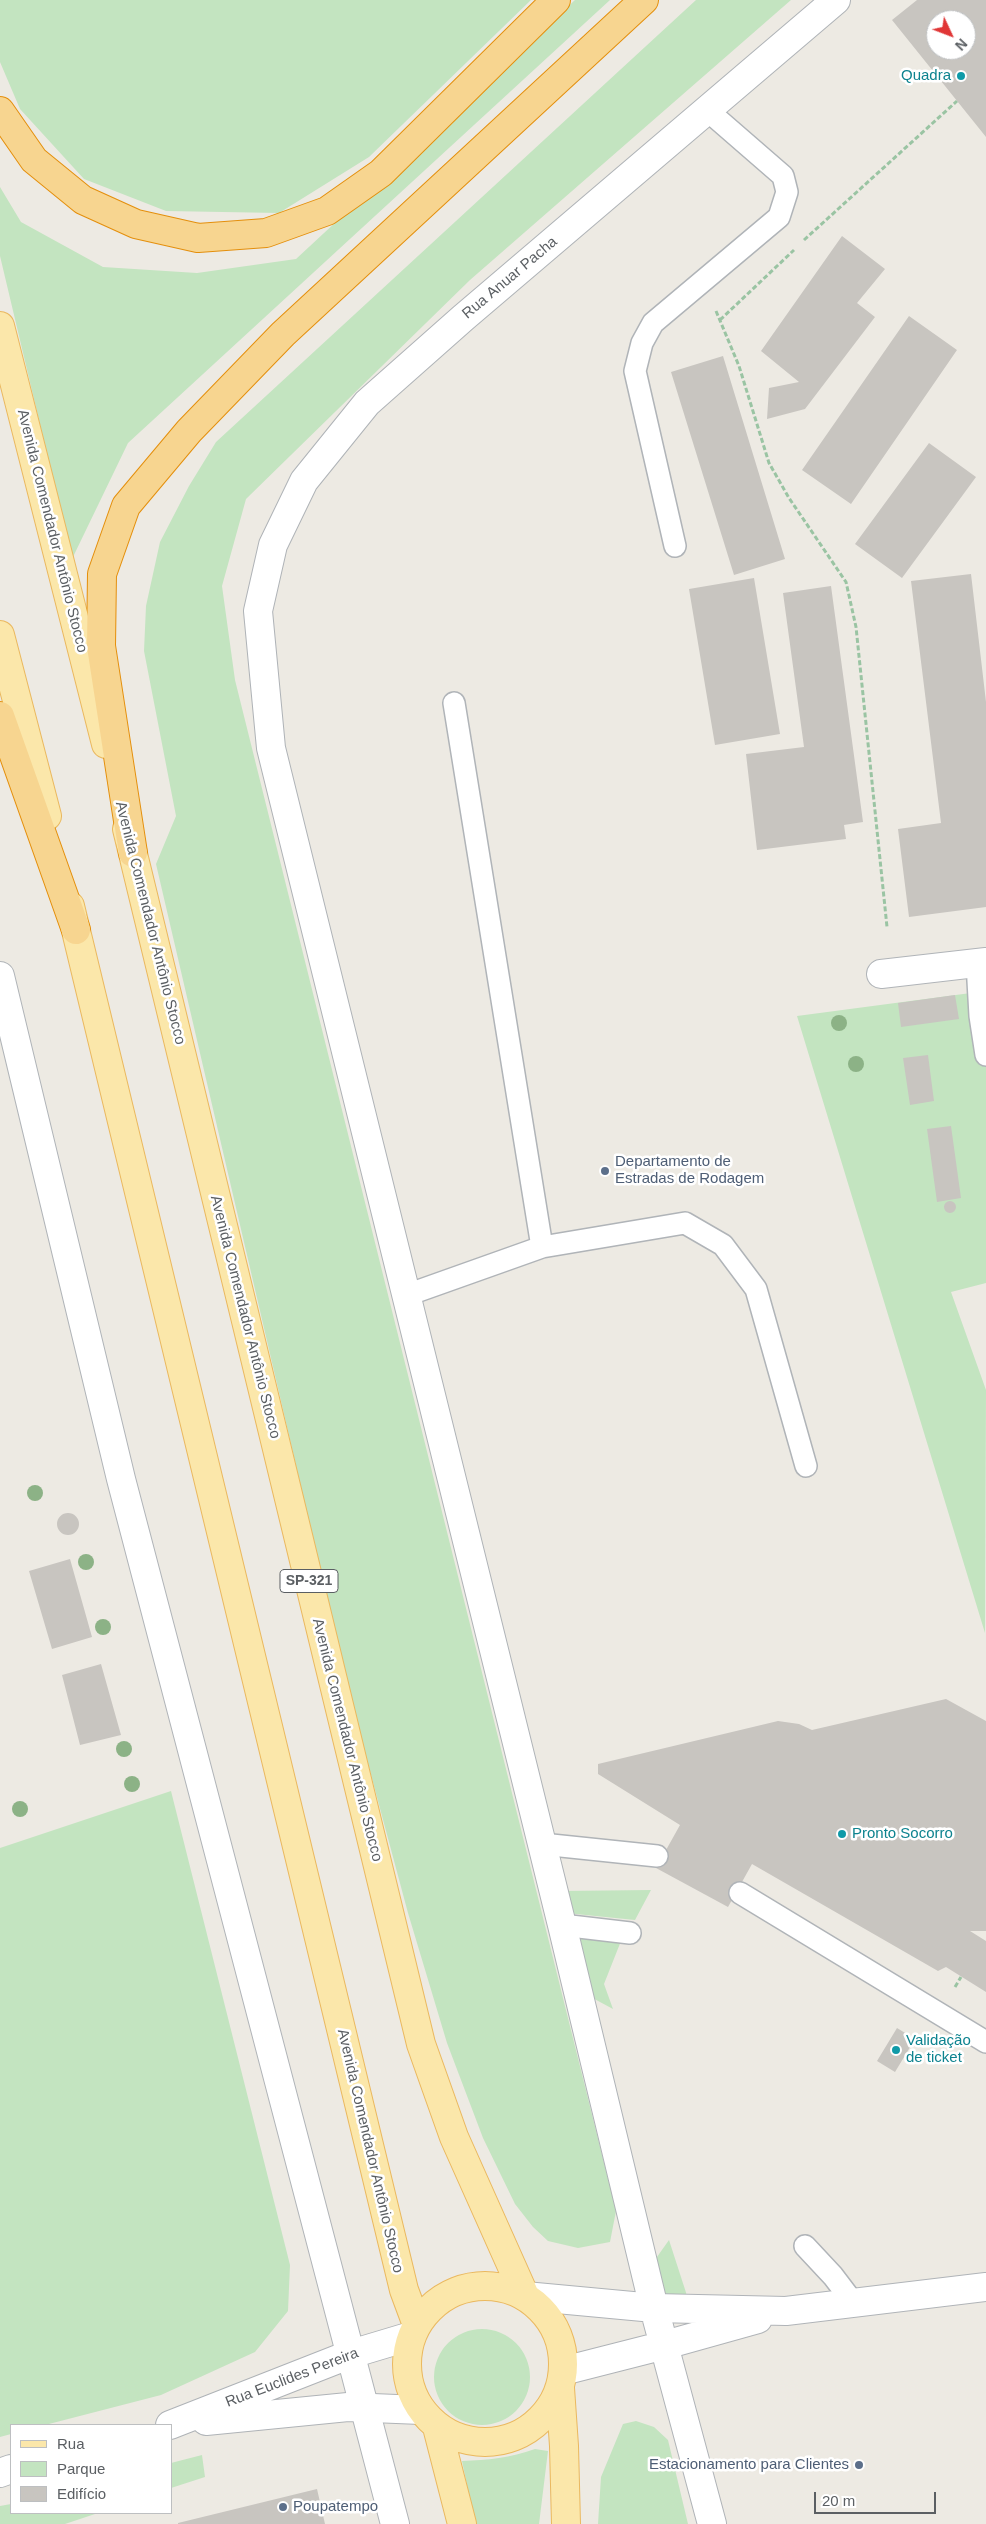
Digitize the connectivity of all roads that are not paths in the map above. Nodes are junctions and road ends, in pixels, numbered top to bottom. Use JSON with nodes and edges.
{"nodes":[{"id":1,"x":556,"y":0,"type":"edge"},
{"id":2,"x":644,"y":0,"type":"edge"},
{"id":3,"x":836,"y":0,"type":"edge"},
{"id":4,"x":707,"y":110,"type":"junction"},
{"id":5,"x":0,"y":111,"type":"edge"},
{"id":6,"x":0,"y":326,"type":"edge"},
{"id":7,"x":675,"y":546,"type":"dead end"},
{"id":8,"x":0,"y":635,"type":"edge"},
{"id":9,"x":454,"y":703,"type":"dead end"},
{"id":10,"x":0,"y":716,"type":"edge"},
{"id":11,"x":133,"y":853,"type":"junction"},
{"id":12,"x":76,"y":930,"type":"junction"},
{"id":13,"x":982,"y":963,"type":"edge"},
{"id":14,"x":881,"y":974,"type":"dead end"},
{"id":15,"x":0,"y":976,"type":"edge"},
{"id":16,"x":986,"y":1055,"type":"edge"},
{"id":17,"x":542,"y":1247,"type":"junction"},
{"id":18,"x":407,"y":1295,"type":"junction"},
{"id":19,"x":806,"y":1466,"type":"dead end"},
{"id":20,"x":542,"y":1844,"type":"junction"},
{"id":21,"x":657,"y":1856,"type":"dead end"},
{"id":22,"x":740,"y":1893,"type":"dead end"},
{"id":23,"x":562,"y":1925,"type":"junction"},
{"id":24,"x":630,"y":1933,"type":"dead end"},
{"id":25,"x":986,"y":2042,"type":"edge"},
{"id":26,"x":805,"y":2246,"type":"dead end"},
{"id":27,"x":986,"y":2287,"type":"edge"},
{"id":28,"x":525,"y":2296,"type":"junction"},
{"id":29,"x":852,"y":2302,"type":"junction"},
{"id":30,"x":654,"y":2308,"type":"junction"},
{"id":31,"x":786,"y":2312,"type":"junction"},
{"id":32,"x":414,"y":2330,"type":"junction"},
{"id":33,"x":665,"y":2345,"type":"junction"},
{"id":34,"x":352,"y":2354,"type":"junction"},
{"id":35,"x":561,"y":2379,"type":"junction"},
{"id":36,"x":366,"y":2407,"type":"junction"},
{"id":37,"x":429,"y":2418,"type":"junction"},
{"id":38,"x":173,"y":2425,"type":"edge"},
{"id":39,"x":395,"y":2524,"type":"edge"},
{"id":40,"x":462,"y":2524,"type":"edge"},
{"id":41,"x":566,"y":2524,"type":"edge"},
{"id":42,"x":712,"y":2524,"type":"edge"}],
"edges":[{"from":1,"to":5,"type":"highway"},
{"from":2,"to":11,"type":"highway"},
{"from":3,"to":4,"type":"street","name":"Rua Anuar Pacha"},
{"from":4,"to":7,"type":"lane"},
{"from":4,"to":18,"type":"street","name":"Rua Anuar Pacha"},
{"from":6,"to":11,"type":"main road","name":"Avenida Comendador Antônio Stocco"},
{"from":8,"to":12,"type":"main road","name":"Avenida Comendador Antônio Stocco"},
{"from":9,"to":17,"type":"lane"},
{"from":10,"to":12,"type":"highway"},
{"from":11,"to":28,"type":"main road","name":"Avenida Comendador Antônio Stocco","number":"SP-321"},
{"from":12,"to":32,"type":"main road","name":"Avenida Comendador Antônio Stocco"},
{"from":13,"to":14,"type":"street"},
{"from":13,"to":16,"type":"lane"},
{"from":15,"to":34,"type":"street"},
{"from":17,"to":18,"type":"lane"},
{"from":17,"to":19,"type":"lane"},
{"from":18,"to":20,"type":"street","name":"Rua Anuar Pacha"},
{"from":20,"to":21,"type":"lane"},
{"from":20,"to":23,"type":"street","name":"Rua Anuar Pacha"},
{"from":22,"to":25,"type":"lane"},
{"from":23,"to":24,"type":"lane"},
{"from":23,"to":30,"type":"street","name":"Rua Anuar Pacha"},
{"from":26,"to":29,"type":"lane"},
{"from":27,"to":29,"type":"street"},
{"from":28,"to":30,"type":"street"},
{"from":28,"to":32,"type":"main road"},
{"from":28,"to":35,"type":"main road"},
{"from":29,"to":31,"type":"street"},
{"from":30,"to":31,"type":"street"},
{"from":30,"to":33,"type":"street","name":"Rua Anuar Pacha"},
{"from":31,"to":33,"type":"street"},
{"from":32,"to":34,"type":"street","name":"Rua Euclides Pereira"},
{"from":32,"to":37,"type":"main road"},
{"from":33,"to":35,"type":"street"},
{"from":33,"to":42,"type":"street","name":"Rua Anuar Pacha"},
{"from":34,"to":36,"type":"street"},
{"from":34,"to":38,"type":"street","name":"Rua Euclides Pereira"},
{"from":35,"to":37,"type":"main road"},
{"from":35,"to":41,"type":"main road"},
{"from":36,"to":37,"type":"street","name":"Rua Euclides Pereira"},
{"from":36,"to":38,"type":"street","name":"Rua Euclides Pereira"},
{"from":36,"to":39,"type":"street"},
{"from":37,"to":40,"type":"main road"}]}
